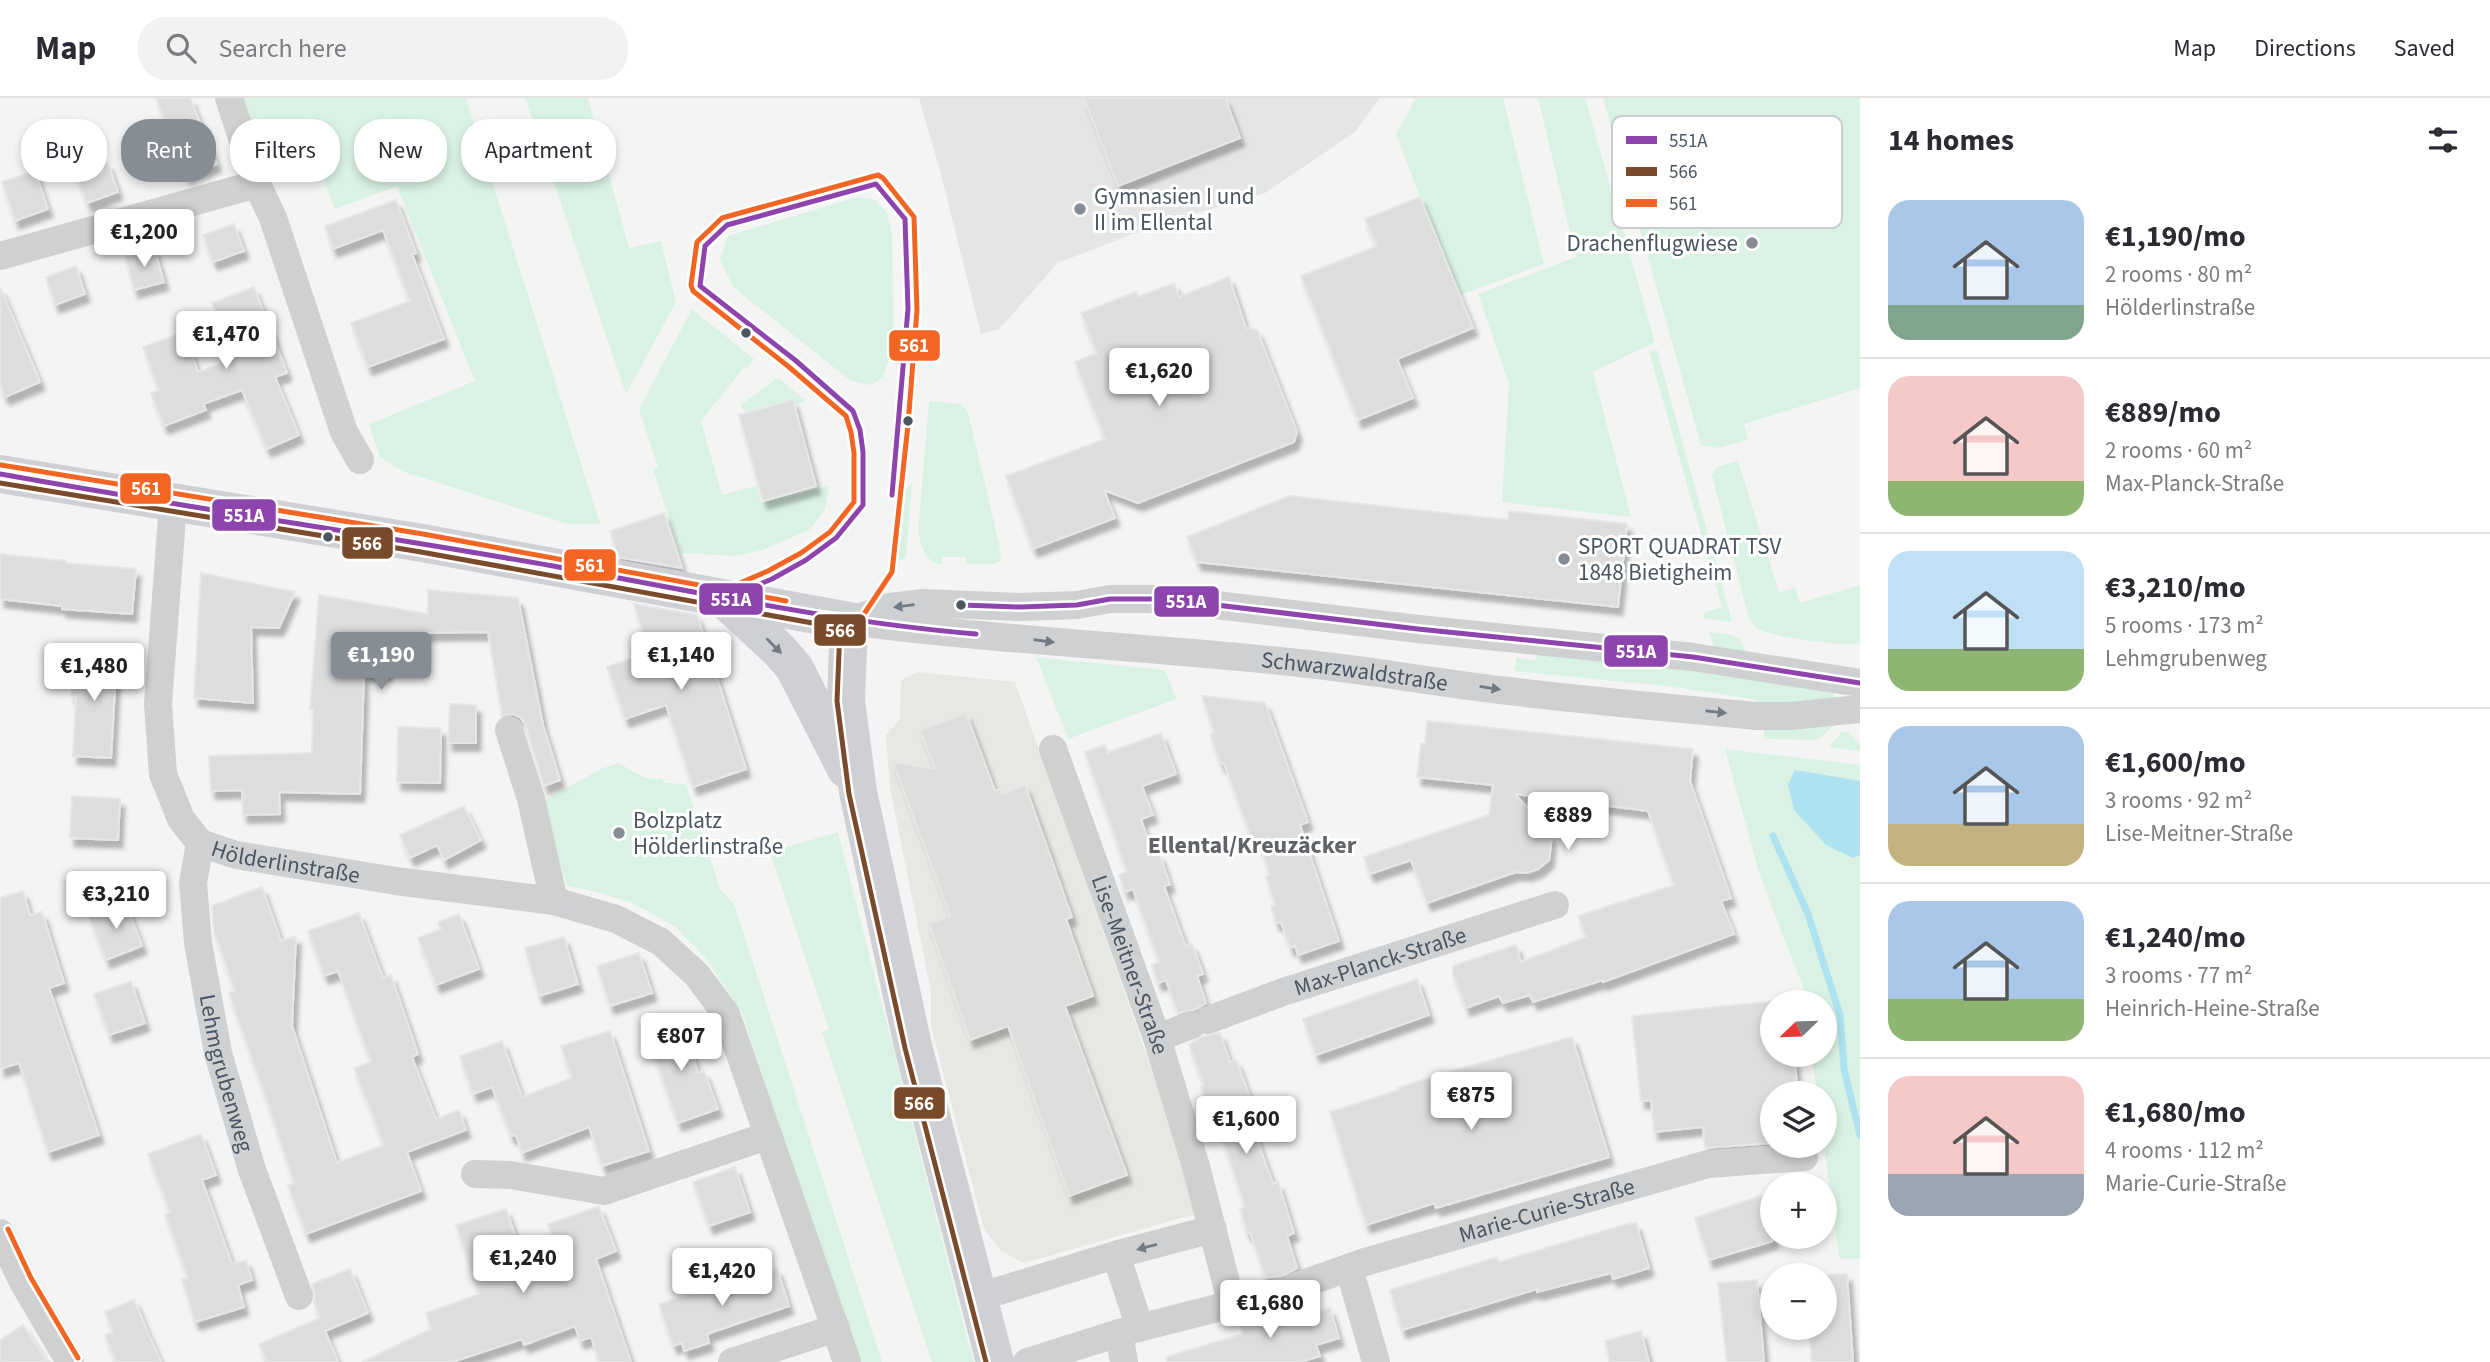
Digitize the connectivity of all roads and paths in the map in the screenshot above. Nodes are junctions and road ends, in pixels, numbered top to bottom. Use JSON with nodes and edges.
{"nodes":[{"id":1,"x":229,"y":98,"type":"edge"},
{"id":2,"x":257,"y":184,"type":"junction"},
{"id":3,"x":0,"y":256,"type":"edge"},
{"id":4,"x":360,"y":460,"type":"dead end"},
{"id":5,"x":0,"y":474,"type":"edge"},
{"id":6,"x":173,"y":504,"type":"junction"},
{"id":7,"x":724,"y":599,"type":"junction"},
{"id":8,"x":849,"y":621,"type":"junction"},
{"id":9,"x":1860,"y":683,"type":"edge"},
{"id":10,"x":1860,"y":709,"type":"edge"},
{"id":11,"x":509,"y":730,"type":"dead end"},
{"id":12,"x":1052,"y":749,"type":"dead end"},
{"id":13,"x":858,"y":792,"type":"junction"},
{"id":14,"x":200,"y":843,"type":"junction"},
{"id":15,"x":554,"y":901,"type":"junction"},
{"id":16,"x":1555,"y":905,"type":"dead end"},
{"id":17,"x":1157,"y":1038,"type":"junction"},
{"id":18,"x":767,"y":1136,"type":"junction"},
{"id":19,"x":1790,"y":1158,"type":"edge"},
{"id":20,"x":475,"y":1174,"type":"dead end"},
{"id":21,"x":1213,"y":1229,"type":"junction"},
{"id":22,"x":0,"y":1233,"type":"edge"},
{"id":23,"x":1116,"y":1255,"type":"junction"},
{"id":24,"x":1349,"y":1268,"type":"junction"},
{"id":25,"x":299,"y":1296,"type":"dead end"},
{"id":26,"x":979,"y":1297,"type":"junction"},
{"id":27,"x":1232,"y":1305,"type":"junction"},
{"id":28,"x":836,"y":1328,"type":"junction"},
{"id":29,"x":1129,"y":1331,"type":"junction"},
{"id":30,"x":70,"y":1362,"type":"edge"},
{"id":31,"x":732,"y":1362,"type":"edge"},
{"id":32,"x":847,"y":1362,"type":"edge"},
{"id":33,"x":995,"y":1362,"type":"edge"},
{"id":34,"x":1027,"y":1362,"type":"edge"},
{"id":35,"x":1124,"y":1362,"type":"edge"},
{"id":36,"x":1376,"y":1362,"type":"edge"}],
"edges":[{"from":1,"to":2,"type":"street"},
{"from":2,"to":3,"type":"street"},
{"from":2,"to":4,"type":"street"},
{"from":5,"to":6,"type":"main road","name":"Schwarzwaldstraße"},
{"from":6,"to":7,"type":"main road","name":"Schwarzwaldstraße"},
{"from":6,"to":14,"type":"street","name":"Hölderlinstraße"},
{"from":7,"to":8,"type":"main road","name":"Schwarzwaldstraße"},
{"from":7,"to":13,"type":"main road","one_way":true},
{"from":9,"to":8,"type":"street","name":"Schwarzwaldstraße","one_way":true},
{"from":8,"to":10,"type":"street","name":"Schwarzwaldstraße","one_way":true},
{"from":8,"to":13,"type":"main road"},
{"from":11,"to":15,"type":"street"},
{"from":12,"to":17,"type":"street","name":"Lise-Meitner-Straße"},
{"from":13,"to":26,"type":"main road"},
{"from":14,"to":15,"type":"street","name":"Hölderlinstraße"},
{"from":14,"to":25,"type":"street","name":"Lehmgrubenweg"},
{"from":15,"to":18,"type":"street","name":"Hölderlinstraße"},
{"from":16,"to":17,"type":"street","name":"Max-Planck-Straße"},
{"from":17,"to":21,"type":"street","name":"Lise-Meitner-Straße"},
{"from":18,"to":20,"type":"street"},
{"from":18,"to":28,"type":"street","name":"Hölderlinstraße"},
{"from":19,"to":24,"type":"street","name":"Marie-Curie-Straße"},
{"from":21,"to":23,"type":"street","one_way":true},
{"from":21,"to":27,"type":"street","name":"Lise-Meitner-Straße"},
{"from":22,"to":30,"type":"street"},
{"from":23,"to":26,"type":"street"},
{"from":23,"to":29,"type":"street"},
{"from":24,"to":27,"type":"street","name":"Marie-Curie-Straße"},
{"from":24,"to":36,"type":"street"},
{"from":26,"to":33,"type":"main road"},
{"from":27,"to":29,"type":"street","name":"Marie-Curie-Straße"},
{"from":28,"to":31,"type":"street"},
{"from":28,"to":32,"type":"street","name":"Hölderlinstraße"},
{"from":29,"to":34,"type":"street","name":"Marie-Curie-Straße"},
{"from":29,"to":35,"type":"street"}]}
